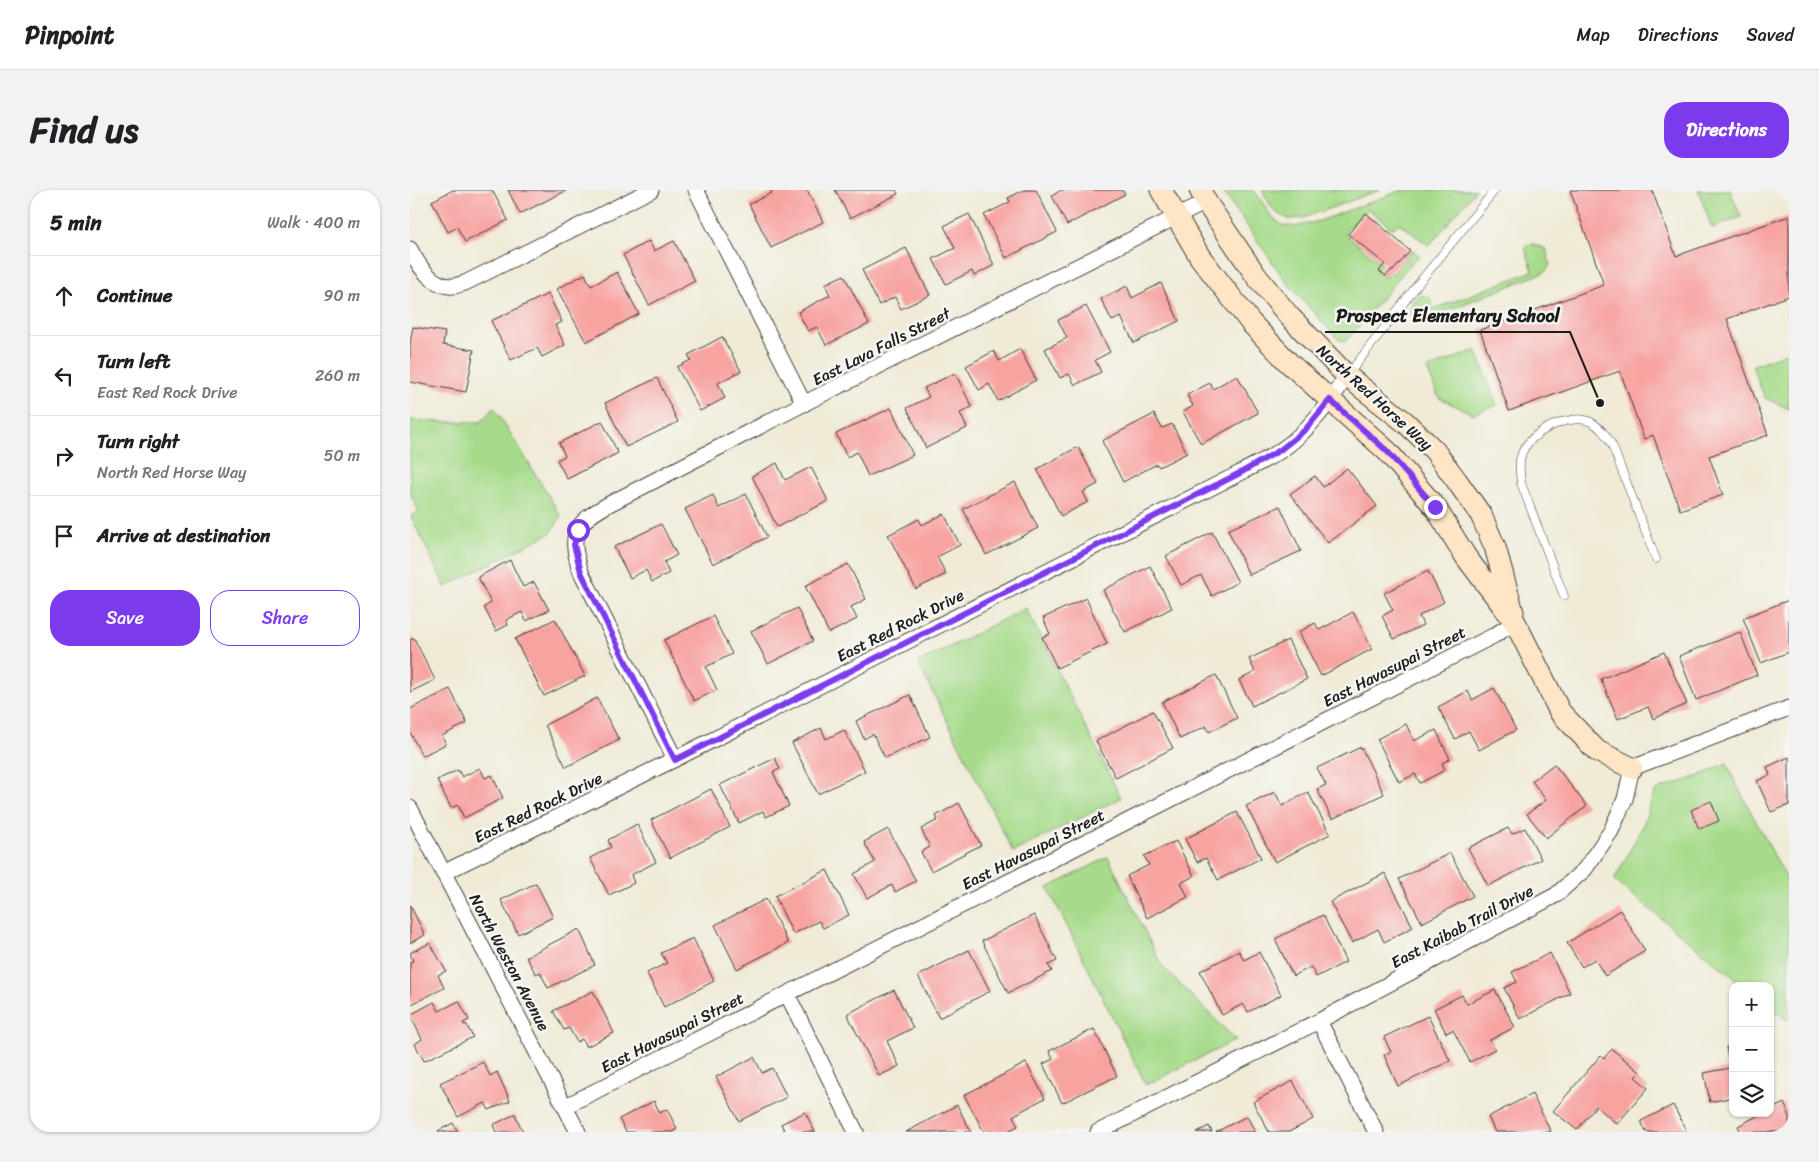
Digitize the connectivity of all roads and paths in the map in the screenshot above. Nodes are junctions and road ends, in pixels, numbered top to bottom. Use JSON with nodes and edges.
{"nodes":[{"id":1,"x":651,"y":190,"type":"edge"},
{"id":2,"x":696,"y":190,"type":"edge"},
{"id":3,"x":1161,"y":190,"type":"edge"},
{"id":4,"x":1495,"y":190,"type":"edge"},
{"id":5,"x":1203,"y":196,"type":"edge"},
{"id":6,"x":1176,"y":217,"type":"junction"},
{"id":7,"x":410,"y":249,"type":"edge"},
{"id":8,"x":1347,"y":376,"type":"junction"},
{"id":9,"x":1330,"y":400,"type":"junction"},
{"id":10,"x":804,"y":404,"type":"junction"},
{"id":11,"x":1656,"y":560,"type":"dead end"},
{"id":12,"x":1564,"y":596,"type":"dead end"},
{"id":13,"x":1515,"y":622,"type":"junction"},
{"id":14,"x":1789,"y":708,"type":"edge"},
{"id":15,"x":675,"y":760,"type":"junction"},
{"id":16,"x":1632,"y":768,"type":"junction"},
{"id":17,"x":410,"y":808,"type":"edge"},
{"id":18,"x":443,"y":873,"type":"junction"},
{"id":19,"x":787,"y":994,"type":"junction"},
{"id":20,"x":1319,"y":1021,"type":"junction"},
{"id":21,"x":566,"y":1106,"type":"junction"},
{"id":22,"x":578,"y":1132,"type":"edge"},
{"id":23,"x":856,"y":1132,"type":"edge"},
{"id":24,"x":1098,"y":1132,"type":"edge"},
{"id":25,"x":1376,"y":1132,"type":"edge"}],
"edges":[{"from":1,"to":7,"type":"street"},
{"from":2,"to":10,"type":"street"},
{"from":3,"to":6,"type":"street","name":"North Red Horse Way"},
{"from":4,"to":8,"type":"lane"},
{"from":5,"to":6,"type":"street","name":"East Lava Falls Street"},
{"from":5,"to":8,"type":"street","name":"North Red Horse Way"},
{"from":6,"to":9,"type":"street","name":"North Red Horse Way"},
{"from":6,"to":10,"type":"street","name":"East Lava Falls Street"},
{"from":8,"to":9,"type":"street","name":"East Red Rock Drive"},
{"from":8,"to":13,"type":"street","name":"North Red Horse Way"},
{"from":9,"to":13,"type":"street","name":"North Red Horse Way"},
{"from":9,"to":15,"type":"street","name":"East Red Rock Drive"},
{"from":10,"to":15,"type":"street","name":"East Lava Falls Street"},
{"from":11,"to":12,"type":"lane"},
{"from":13,"to":16,"type":"street","name":"North Red Horse Way"},
{"from":13,"to":19,"type":"street","name":"East Havasupai Street"},
{"from":14,"to":16,"type":"street"},
{"from":15,"to":18,"type":"street","name":"East Red Rock Drive"},
{"from":16,"to":20,"type":"street","name":"East Kaibab Trail Drive"},
{"from":17,"to":18,"type":"street","name":"North Weston Avenue"},
{"from":18,"to":21,"type":"street","name":"North Weston Avenue"},
{"from":19,"to":21,"type":"street","name":"East Havasupai Street"},
{"from":19,"to":23,"type":"street"},
{"from":20,"to":24,"type":"street","name":"East Kaibab Trail Drive"},
{"from":20,"to":25,"type":"street"},
{"from":21,"to":22,"type":"street","name":"North Weston Avenue"}]}
